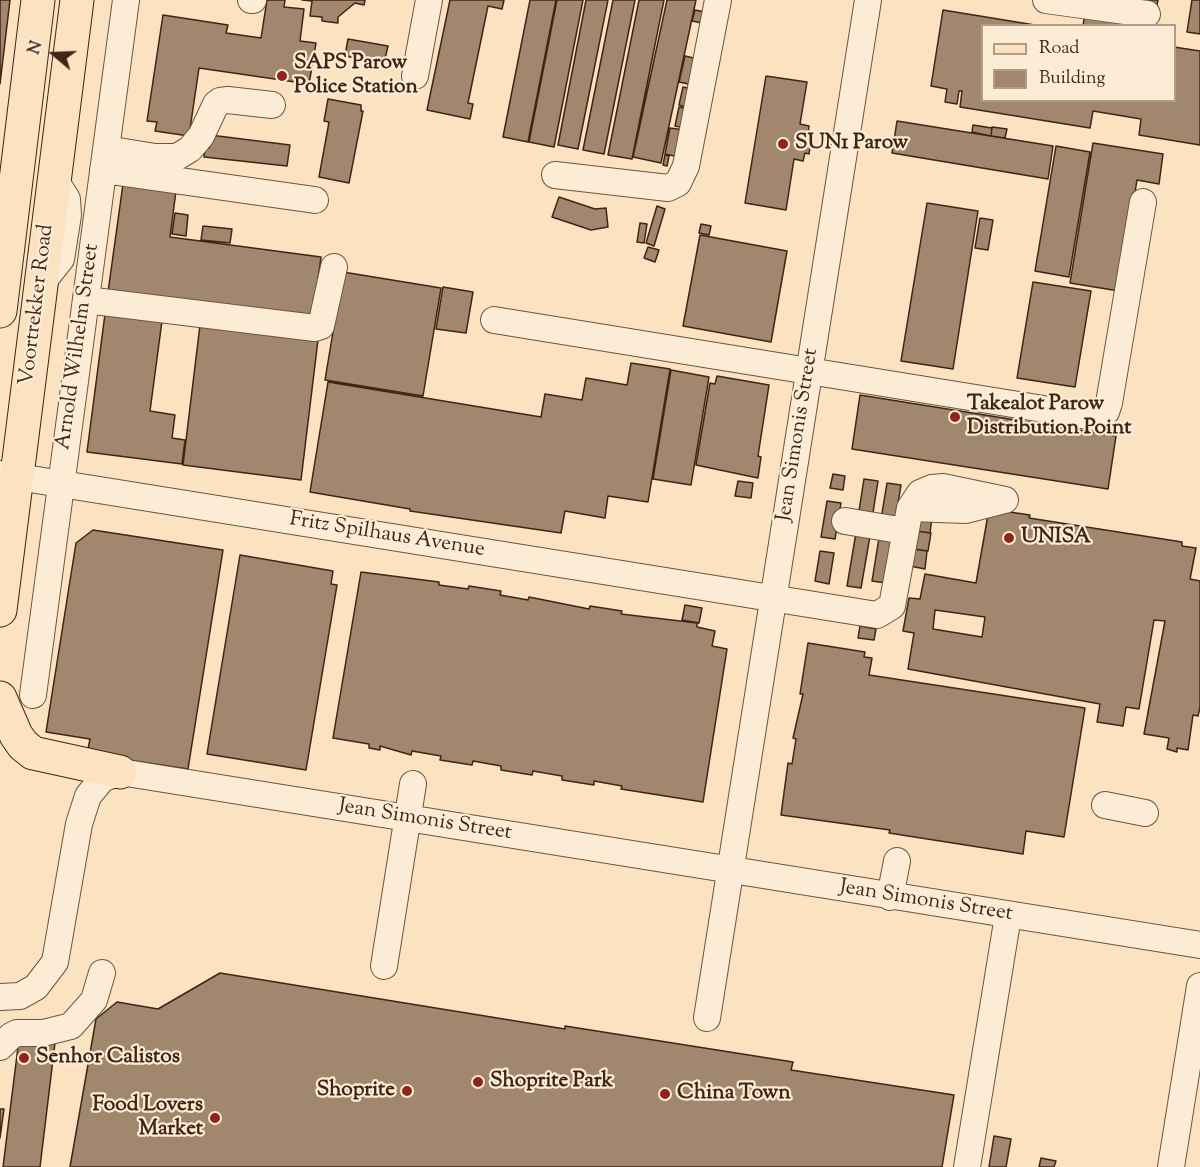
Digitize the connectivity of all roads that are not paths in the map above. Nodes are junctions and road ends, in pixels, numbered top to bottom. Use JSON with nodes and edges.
{"nodes":[{"id":1,"x":38,"y":0,"type":"edge"},
{"id":2,"x":77,"y":0,"type":"edge"},
{"id":3,"x":126,"y":0,"type":"edge"},
{"id":4,"x":429,"y":0,"type":"edge"},
{"id":5,"x":718,"y":0,"type":"edge"},
{"id":6,"x":1046,"y":0,"type":"edge"},
{"id":7,"x":862,"y":1,"type":"edge"},
{"id":8,"x":1093,"y":3,"type":"edge"},
{"id":9,"x":1147,"y":14,"type":"dead end"},
{"id":10,"x":416,"y":76,"type":"dead end"},
{"id":11,"x":272,"y":105,"type":"dead end"},
{"id":12,"x":10,"y":145,"type":"edge"},
{"id":13,"x":104,"y":160,"type":"junction"},
{"id":14,"x":555,"y":175,"type":"dead end"},
{"id":15,"x":315,"y":200,"type":"dead end"},
{"id":16,"x":1143,"y":202,"type":"dead end"},
{"id":17,"x":334,"y":267,"type":"dead end"},
{"id":18,"x":86,"y":300,"type":"junction"},
{"id":19,"x":0,"y":310,"type":"edge"},
{"id":20,"x":494,"y":320,"type":"dead end"},
{"id":21,"x":809,"y":370,"type":"junction"},
{"id":22,"x":8,"y":475,"type":"edge"},
{"id":23,"x":61,"y":484,"type":"junction"},
{"id":24,"x":844,"y":521,"type":"dead end"},
{"id":25,"x":774,"y":600,"type":"junction"},
{"id":26,"x":0,"y":610,"type":"edge"},
{"id":27,"x":33,"y":695,"type":"dead end"},
{"id":28,"x":0,"y":698,"type":"edge"},
{"id":29,"x":120,"y":772,"type":"junction"},
{"id":30,"x":413,"y":784,"type":"dead end"},
{"id":31,"x":1105,"y":805,"type":"dead end"},
{"id":32,"x":1145,"y":813,"type":"dead end"},
{"id":33,"x":407,"y":818,"type":"junction"},
{"id":34,"x":897,"y":861,"type":"dead end"},
{"id":35,"x":729,"y":871,"type":"junction"},
{"id":36,"x":890,"y":897,"type":"junction"},
{"id":37,"x":1008,"y":916,"type":"junction"},
{"id":38,"x":1200,"y":945,"type":"edge"},
{"id":39,"x":384,"y":966,"type":"dead end"},
{"id":40,"x":102,"y":973,"type":"dead end"},
{"id":41,"x":1200,"y":986,"type":"edge"},
{"id":42,"x":0,"y":997,"type":"edge"},
{"id":43,"x":706,"y":1018,"type":"dead end"},
{"id":44,"x":0,"y":1047,"type":"edge"},
{"id":45,"x":967,"y":1167,"type":"edge"},
{"id":46,"x":1171,"y":1167,"type":"edge"}],
"edges":[{"from":1,"to":12,"type":"main road","name":"Voortrekker Road"},
{"from":2,"to":22,"type":"main road","name":"Voortrekker Road"},
{"from":3,"to":13,"type":"street","name":"Arnold Wilhelm Street"},
{"from":4,"to":10,"type":"street"},
{"from":5,"to":14,"type":"street"},
{"from":6,"to":8,"type":"street"},
{"from":7,"to":21,"type":"street","name":"Jean Simonis Street"},
{"from":8,"to":9,"type":"street"},
{"from":11,"to":13,"type":"street"},
{"from":12,"to":19,"type":"main road","name":"Voortrekker Road"},
{"from":13,"to":15,"type":"street"},
{"from":13,"to":18,"type":"street","name":"Arnold Wilhelm Street"},
{"from":16,"to":21,"type":"street"},
{"from":17,"to":18,"type":"street"},
{"from":18,"to":23,"type":"street","name":"Arnold Wilhelm Street"},
{"from":20,"to":21,"type":"street"},
{"from":21,"to":25,"type":"street","name":"Jean Simonis Street"},
{"from":22,"to":23,"type":"street","name":"Fritz Spilhaus Avenue"},
{"from":22,"to":26,"type":"main road","name":"Voortrekker Road"},
{"from":23,"to":25,"type":"street","name":"Fritz Spilhaus Avenue"},
{"from":23,"to":27,"type":"street","name":"Arnold Wilhelm Street"},
{"from":24,"to":25,"type":"street","name":"Fritz Spilhaus Avenue"},
{"from":25,"to":35,"type":"street","name":"Jean Simonis Street"},
{"from":28,"to":29,"type":"main road"},
{"from":29,"to":33,"type":"street","name":"Jean Simonis Street"},
{"from":29,"to":42,"type":"street"},
{"from":30,"to":33,"type":"street"},
{"from":31,"to":32,"type":"street"},
{"from":33,"to":35,"type":"street","name":"Jean Simonis Street"},
{"from":33,"to":39,"type":"street"},
{"from":34,"to":36,"type":"street"},
{"from":35,"to":36,"type":"street","name":"Jean Simonis Street"},
{"from":35,"to":43,"type":"street"},
{"from":36,"to":37,"type":"street","name":"Jean Simonis Street"},
{"from":37,"to":38,"type":"street","name":"Jean Simonis Street"},
{"from":37,"to":45,"type":"street"},
{"from":40,"to":44,"type":"street"},
{"from":41,"to":46,"type":"street"}]}
